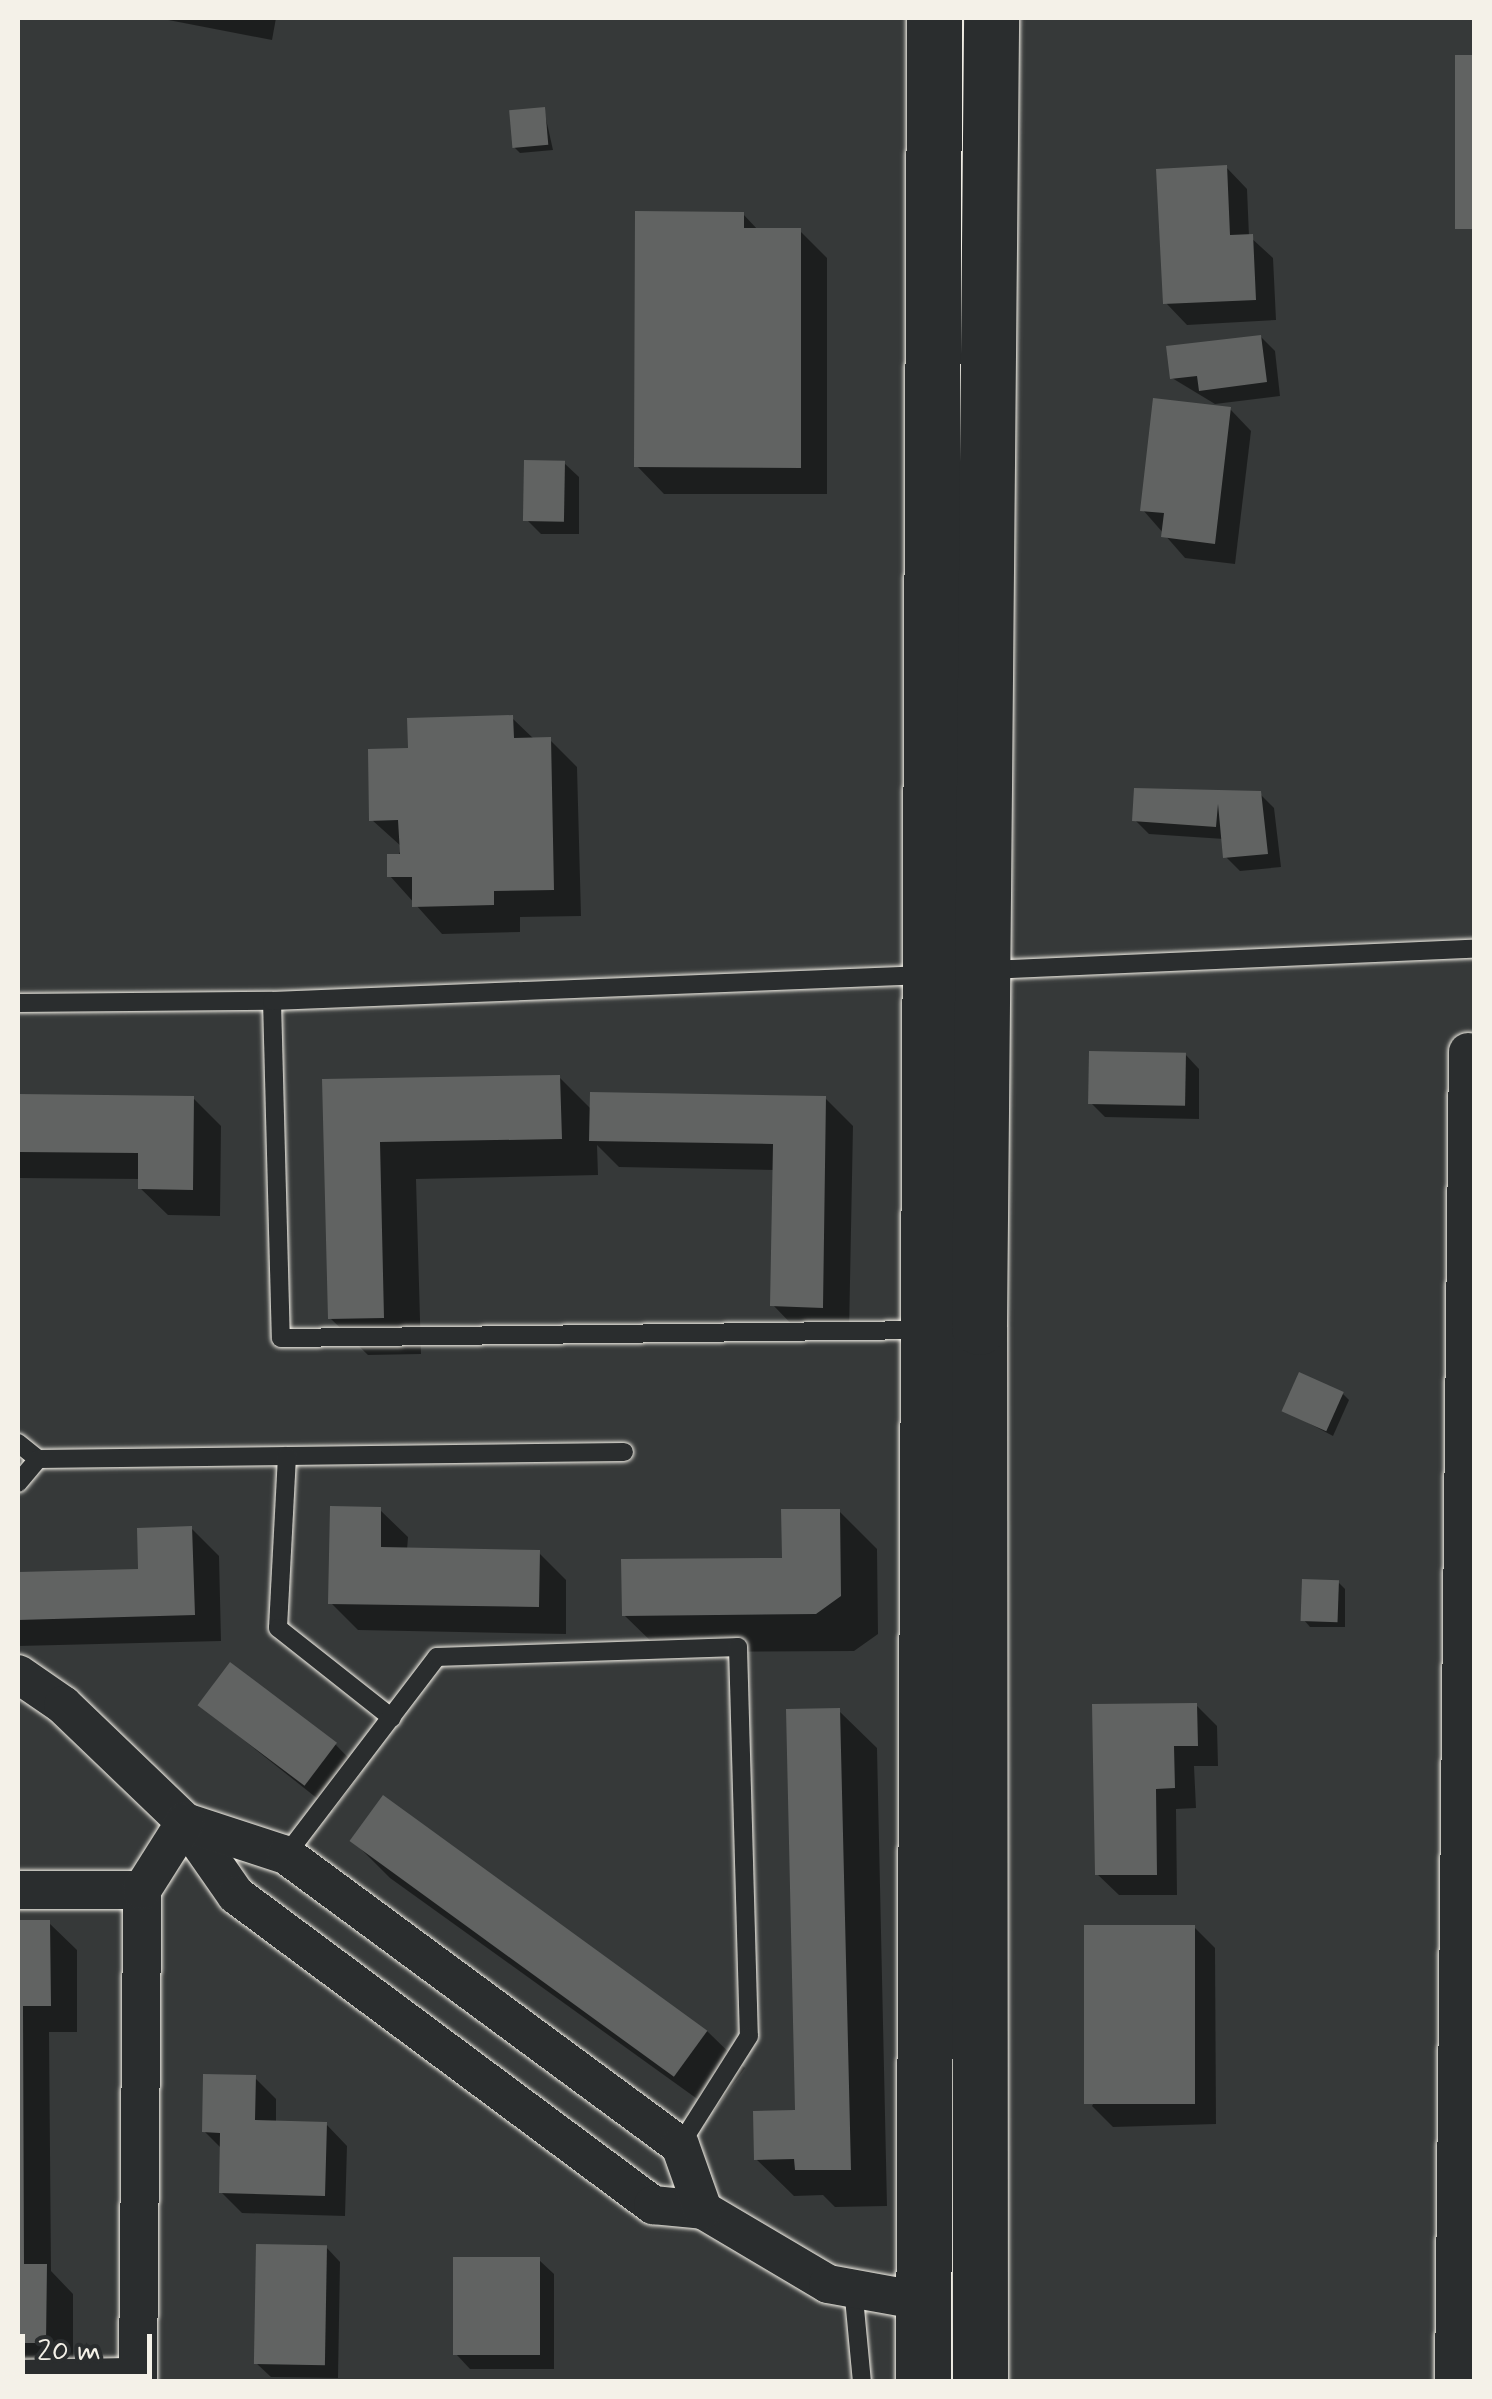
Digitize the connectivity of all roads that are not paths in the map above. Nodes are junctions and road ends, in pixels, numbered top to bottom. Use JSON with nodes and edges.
{"nodes":[{"id":1,"x":934,"y":18,"type":"edge"},
{"id":2,"x":991,"y":18,"type":"edge"},
{"id":3,"x":1474,"y":949,"type":"edge"},
{"id":4,"x":956,"y":972,"type":"junction"},
{"id":5,"x":272,"y":1001,"type":"junction"},
{"id":6,"x":18,"y":1002,"type":"edge"},
{"id":7,"x":1468,"y":1052,"type":"dead end"},
{"id":8,"x":928,"y":1330,"type":"junction"},
{"id":9,"x":18,"y":1443,"type":"edge"},
{"id":10,"x":624,"y":1452,"type":"dead end"},
{"id":11,"x":286,"y":1456,"type":"junction"},
{"id":12,"x":38,"y":1458,"type":"junction"},
{"id":13,"x":18,"y":1483,"type":"edge"},
{"id":14,"x":18,"y":1674,"type":"edge"},
{"id":15,"x":392,"y":1718,"type":"junction"},
{"id":16,"x":184,"y":1822,"type":"junction"},
{"id":17,"x":286,"y":1854,"type":"junction"},
{"id":18,"x":18,"y":1890,"type":"edge"},
{"id":19,"x":142,"y":1890,"type":"junction"},
{"id":20,"x":680,"y":2144,"type":"junction"},
{"id":21,"x":703,"y":2210,"type":"junction"},
{"id":22,"x":853,"y":2286,"type":"junction"},
{"id":23,"x":922,"y":2302,"type":"junction"},
{"id":24,"x":18,"y":2379,"type":"edge"},
{"id":25,"x":138,"y":2380,"type":"edge"},
{"id":26,"x":862,"y":2382,"type":"edge"},
{"id":27,"x":923,"y":2382,"type":"edge"},
{"id":28,"x":980,"y":2382,"type":"edge"},
{"id":29,"x":1454,"y":2382,"type":"edge"}],
"edges":[{"from":1,"to":4,"type":"main road"},
{"from":2,"to":4,"type":"main road"},
{"from":3,"to":4,"type":"lane"},
{"from":4,"to":5,"type":"lane"},
{"from":4,"to":8,"type":"main road"},
{"from":4,"to":28,"type":"main road"},
{"from":5,"to":6,"type":"lane"},
{"from":5,"to":8,"type":"lane"},
{"from":7,"to":29,"type":"street"},
{"from":8,"to":23,"type":"main road"},
{"from":9,"to":12,"type":"lane"},
{"from":10,"to":11,"type":"lane"},
{"from":11,"to":12,"type":"lane"},
{"from":11,"to":15,"type":"lane"},
{"from":12,"to":13,"type":"lane"},
{"from":14,"to":16,"type":"street"},
{"from":15,"to":17,"type":"lane"},
{"from":15,"to":20,"type":"lane"},
{"from":16,"to":17,"type":"street"},
{"from":16,"to":19,"type":"street"},
{"from":16,"to":21,"type":"street"},
{"from":17,"to":20,"type":"street"},
{"from":18,"to":19,"type":"street"},
{"from":19,"to":25,"type":"street"},
{"from":20,"to":21,"type":"street"},
{"from":21,"to":22,"type":"street"},
{"from":22,"to":23,"type":"street"},
{"from":22,"to":26,"type":"lane"},
{"from":23,"to":27,"type":"main road"},
{"from":24,"to":25,"type":"street"}]}
